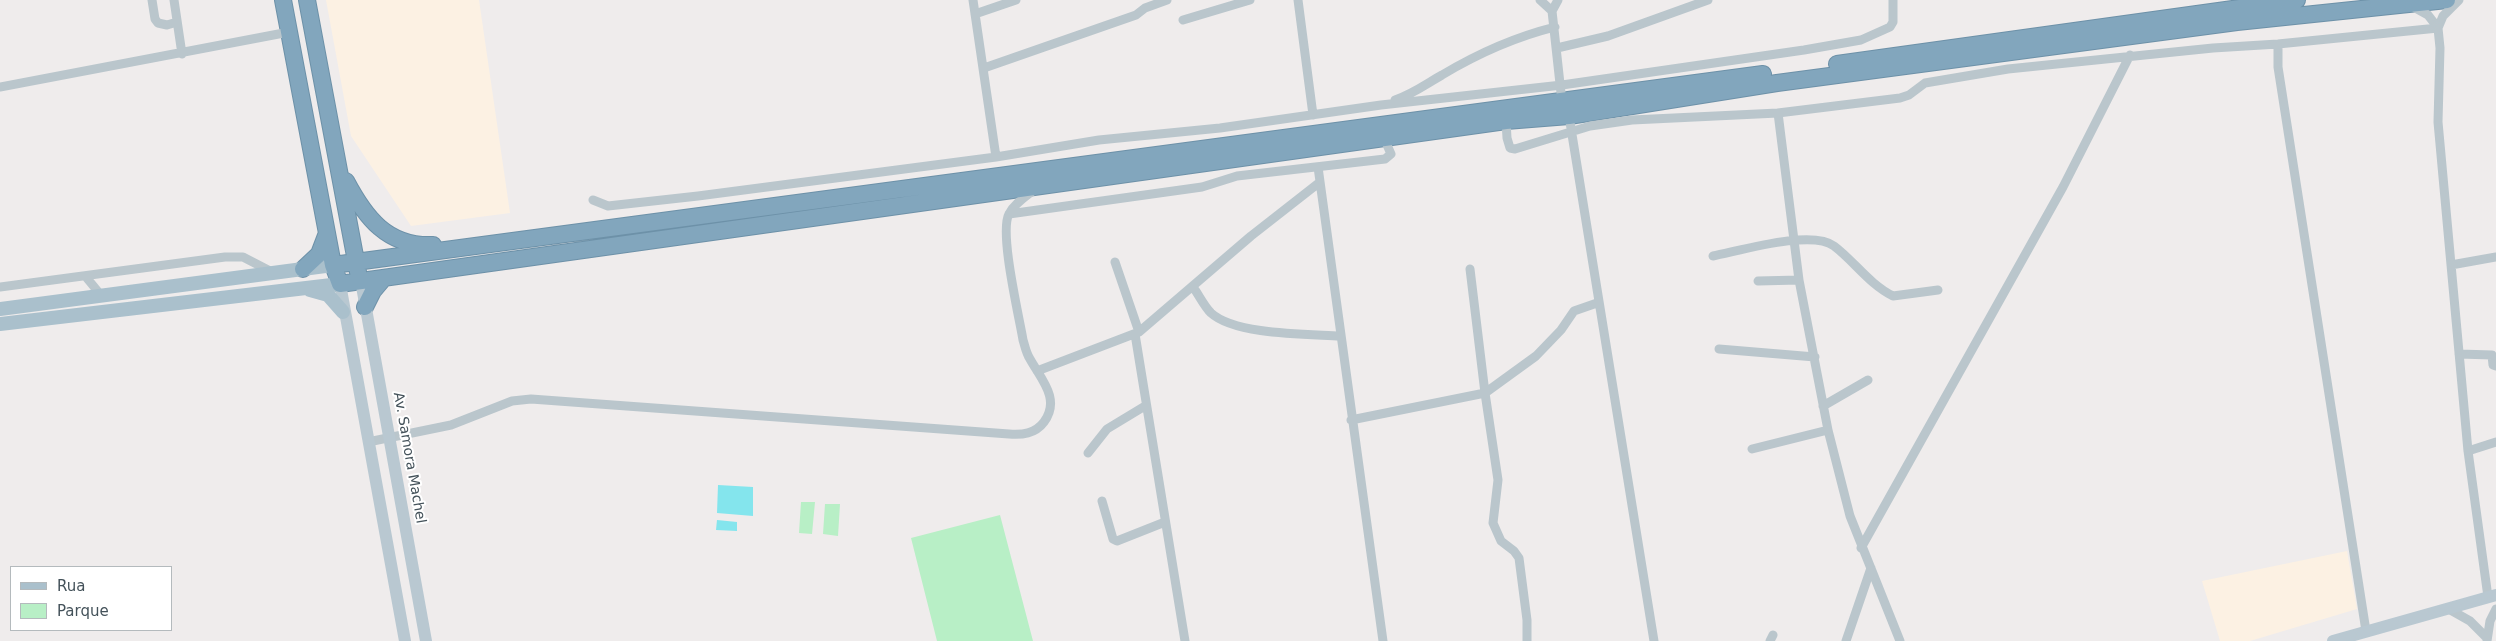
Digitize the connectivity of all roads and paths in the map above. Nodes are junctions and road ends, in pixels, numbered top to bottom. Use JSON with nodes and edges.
{"nodes":[{"id":1,"x":152,"y":0,"type":"edge"},
{"id":2,"x":174,"y":0,"type":"edge"},
{"id":3,"x":283,"y":0,"type":"edge"},
{"id":4,"x":307,"y":0,"type":"edge"},
{"id":5,"x":973,"y":0,"type":"edge"},
{"id":6,"x":1016,"y":0,"type":"edge"},
{"id":7,"x":1167,"y":0,"type":"edge"},
{"id":8,"x":1250,"y":0,"type":"edge"},
{"id":9,"x":1298,"y":0,"type":"edge"},
{"id":10,"x":1540,"y":0,"type":"edge"},
{"id":11,"x":1558,"y":0,"type":"edge"},
{"id":12,"x":1708,"y":0,"type":"edge"},
{"id":13,"x":1893,"y":0,"type":"edge"},
{"id":14,"x":2297,"y":0,"type":"edge"},
{"id":15,"x":2447,"y":0,"type":"edge"},
{"id":16,"x":2459,"y":0,"type":"edge"},
{"id":17,"x":2410,"y":5,"type":"junction"},
{"id":18,"x":1552,"y":11,"type":"junction"},
{"id":19,"x":975,"y":14,"type":"junction"},
{"id":20,"x":1183,"y":20,"type":"dead end"},
{"id":21,"x":177,"y":22,"type":"junction"},
{"id":22,"x":1555,"y":27,"type":"junction"},
{"id":23,"x":2438,"y":28,"type":"junction"},
{"id":24,"x":289,"y":32,"type":"junction"},
{"id":25,"x":2278,"y":44,"type":"junction"},
{"id":26,"x":1557,"y":48,"type":"junction"},
{"id":27,"x":182,"y":54,"type":"junction"},
{"id":28,"x":2130,"y":56,"type":"junction"},
{"id":29,"x":984,"y":68,"type":"junction"},
{"id":30,"x":1562,"y":85,"type":"junction"},
{"id":31,"x":0,"y":87,"type":"edge"},
{"id":32,"x":1381,"y":105,"type":"junction"},
{"id":33,"x":1778,"y":113,"type":"junction"},
{"id":34,"x":1314,"y":115,"type":"junction"},
{"id":35,"x":1567,"y":116,"type":"junction"},
{"id":36,"x":1506,"y":121,"type":"junction"},
{"id":37,"x":1384,"y":138,"type":"junction"},
{"id":38,"x":996,"y":157,"type":"junction"},
{"id":39,"x":338,"y":166,"type":"junction"},
{"id":40,"x":1318,"y":167,"type":"junction"},
{"id":41,"x":1320,"y":182,"type":"junction"},
{"id":42,"x":1042,"y":185,"type":"junction"},
{"id":43,"x":593,"y":200,"type":"dead end"},
{"id":44,"x":1009,"y":214,"type":"junction"},
{"id":45,"x":327,"y":233,"type":"junction"},
{"id":46,"x":1793,"y":239,"type":"junction"},
{"id":47,"x":486,"y":244,"type":"junction"},
{"id":48,"x":1713,"y":256,"type":"dead end"},
{"id":49,"x":2496,"y":256,"type":"edge"},
{"id":50,"x":355,"y":262,"type":"junction"},
{"id":51,"x":1115,"y":262,"type":"dead end"},
{"id":52,"x":333,"y":265,"type":"junction"},
{"id":53,"x":2451,"y":266,"type":"junction"},
{"id":54,"x":303,"y":269,"type":"junction"},
{"id":55,"x":1470,"y":269,"type":"dead end"},
{"id":56,"x":273,"y":273,"type":"junction"},
{"id":57,"x":86,"y":276,"type":"junction"},
{"id":58,"x":384,"y":278,"type":"junction"},
{"id":59,"x":1799,"y":280,"type":"junction"},
{"id":60,"x":361,"y":281,"type":"junction"},
{"id":61,"x":1758,"y":281,"type":"dead end"},
{"id":62,"x":340,"y":284,"type":"junction"},
{"id":63,"x":0,"y":287,"type":"edge"},
{"id":64,"x":1193,"y":287,"type":"junction"},
{"id":65,"x":300,"y":288,"type":"junction"},
{"id":66,"x":1938,"y":290,"type":"dead end"},
{"id":67,"x":100,"y":294,"type":"junction"},
{"id":68,"x":1597,"y":303,"type":"junction"},
{"id":69,"x":365,"y":307,"type":"junction"},
{"id":70,"x":0,"y":309,"type":"edge"},
{"id":71,"x":343,"y":312,"type":"junction"},
{"id":72,"x":0,"y":324,"type":"edge"},
{"id":73,"x":1137,"y":333,"type":"junction"},
{"id":74,"x":1340,"y":336,"type":"junction"},
{"id":75,"x":1719,"y":349,"type":"dead end"},
{"id":76,"x":2459,"y":354,"type":"junction"},
{"id":77,"x":1815,"y":357,"type":"junction"},
{"id":78,"x":2496,"y":366,"type":"edge"},
{"id":79,"x":1037,"y":371,"type":"junction"},
{"id":80,"x":1868,"y":380,"type":"dead end"},
{"id":81,"x":1485,"y":393,"type":"junction"},
{"id":82,"x":1145,"y":406,"type":"junction"},
{"id":83,"x":1823,"y":406,"type":"junction"},
{"id":84,"x":1351,"y":420,"type":"junction"},
{"id":85,"x":1828,"y":430,"type":"junction"},
{"id":86,"x":390,"y":437,"type":"junction"},
{"id":87,"x":368,"y":442,"type":"junction"},
{"id":88,"x":2496,"y":442,"type":"edge"},
{"id":89,"x":1752,"y":449,"type":"dead end"},
{"id":90,"x":2468,"y":451,"type":"junction"},
{"id":91,"x":1088,"y":453,"type":"dead end"},
{"id":92,"x":1102,"y":501,"type":"dead end"},
{"id":93,"x":1166,"y":522,"type":"junction"},
{"id":94,"x":1862,"y":548,"type":"junction"},
{"id":95,"x":1871,"y":568,"type":"junction"},
{"id":96,"x":2492,"y":596,"type":"edge"},
{"id":97,"x":2447,"y":608,"type":"junction"},
{"id":98,"x":2496,"y":609,"type":"edge"},
{"id":99,"x":2366,"y":631,"type":"junction"},
{"id":100,"x":2486,"y":639,"type":"edge"},
{"id":101,"x":405,"y":641,"type":"edge"},
{"id":102,"x":426,"y":641,"type":"edge"},
{"id":103,"x":1185,"y":641,"type":"edge"},
{"id":104,"x":1383,"y":641,"type":"edge"},
{"id":105,"x":1527,"y":641,"type":"edge"},
{"id":106,"x":1654,"y":641,"type":"edge"},
{"id":107,"x":1846,"y":641,"type":"edge"},
{"id":108,"x":1900,"y":641,"type":"edge"},
{"id":109,"x":2332,"y":641,"type":"edge"}],
"edges":[{"from":1,"to":21,"type":"street"},
{"from":2,"to":21,"type":"street"},
{"from":3,"to":24,"type":"highway"},
{"from":4,"to":39,"type":"highway"},
{"from":5,"to":19,"type":"street"},
{"from":6,"to":19,"type":"street"},
{"from":7,"to":29,"type":"street"},
{"from":8,"to":20,"type":"street"},
{"from":9,"to":34,"type":"street"},
{"from":10,"to":18,"type":"street"},
{"from":11,"to":18,"type":"street"},
{"from":12,"to":26,"type":"street"},
{"from":13,"to":30,"type":"street"},
{"from":14,"to":35,"type":"highway"},
{"from":15,"to":17,"type":"highway"},
{"from":16,"to":23,"type":"street"},
{"from":17,"to":23,"type":"street"},
{"from":17,"to":35,"type":"highway"},
{"from":18,"to":22,"type":"street"},
{"from":19,"to":29,"type":"street"},
{"from":21,"to":27,"type":"street"},
{"from":22,"to":26,"type":"street"},
{"from":22,"to":32,"type":"street"},
{"from":23,"to":25,"type":"street"},
{"from":23,"to":53,"type":"street"},
{"from":24,"to":27,"type":"street"},
{"from":24,"to":45,"type":"highway"},
{"from":25,"to":28,"type":"street"},
{"from":25,"to":99,"type":"street"},
{"from":26,"to":30,"type":"street"},
{"from":27,"to":31,"type":"street"},
{"from":28,"to":33,"type":"street"},
{"from":28,"to":94,"type":"street"},
{"from":29,"to":38,"type":"street"},
{"from":30,"to":32,"type":"street"},
{"from":30,"to":35,"type":"street"},
{"from":32,"to":34,"type":"street"},
{"from":33,"to":35,"type":"street"},
{"from":33,"to":46,"type":"street"},
{"from":34,"to":38,"type":"street"},
{"from":35,"to":36,"type":"highway"},
{"from":35,"to":36,"type":"street"},
{"from":35,"to":47,"type":"highway"},
{"from":35,"to":68,"type":"street"},
{"from":36,"to":37,"type":"highway"},
{"from":37,"to":40,"type":"street"},
{"from":37,"to":42,"type":"highway"},
{"from":38,"to":43,"type":"street"},
{"from":39,"to":47,"type":"highway"},
{"from":39,"to":50,"type":"highway"},
{"from":40,"to":41,"type":"street"},
{"from":40,"to":44,"type":"street"},
{"from":41,"to":64,"type":"street"},
{"from":41,"to":74,"type":"street"},
{"from":42,"to":44,"type":"street"},
{"from":42,"to":58,"type":"highway"},
{"from":44,"to":79,"type":"street"},
{"from":45,"to":52,"type":"highway"},
{"from":45,"to":54,"type":"highway"},
{"from":46,"to":48,"type":"street"},
{"from":46,"to":59,"type":"street"},
{"from":46,"to":66,"type":"street"},
{"from":47,"to":50,"type":"highway"},
{"from":49,"to":53,"type":"street"},
{"from":50,"to":52,"type":"highway"},
{"from":50,"to":60,"type":"highway"},
{"from":51,"to":73,"type":"street"},
{"from":52,"to":54,"type":"main road"},
{"from":52,"to":62,"type":"highway"},
{"from":53,"to":76,"type":"street"},
{"from":54,"to":56,"type":"main road"},
{"from":55,"to":81,"type":"street"},
{"from":56,"to":57,"type":"street"},
{"from":56,"to":67,"type":"main road"},
{"from":57,"to":63,"type":"street"},
{"from":57,"to":67,"type":"street"},
{"from":58,"to":60,"type":"highway"},
{"from":58,"to":69,"type":"highway"},
{"from":59,"to":61,"type":"street"},
{"from":59,"to":77,"type":"street"},
{"from":60,"to":62,"type":"highway"},
{"from":60,"to":69,"type":"main road","name":"Av. Samora Machel"},
{"from":62,"to":65,"type":"main road"},
{"from":62,"to":71,"type":"main road"},
{"from":64,"to":73,"type":"street"},
{"from":64,"to":74,"type":"street"},
{"from":65,"to":71,"type":"main road"},
{"from":65,"to":72,"type":"main road"},
{"from":67,"to":70,"type":"main road"},
{"from":68,"to":81,"type":"street"},
{"from":68,"to":106,"type":"street"},
{"from":69,"to":86,"type":"main road","name":"Av. Samora Machel"},
{"from":71,"to":87,"type":"main road"},
{"from":73,"to":79,"type":"street"},
{"from":73,"to":82,"type":"street"},
{"from":74,"to":84,"type":"street"},
{"from":75,"to":77,"type":"street"},
{"from":76,"to":78,"type":"street"},
{"from":76,"to":90,"type":"street"},
{"from":77,"to":83,"type":"street"},
{"from":79,"to":86,"type":"street"},
{"from":80,"to":83,"type":"street"},
{"from":81,"to":84,"type":"street"},
{"from":81,"to":105,"type":"street"},
{"from":82,"to":91,"type":"street"},
{"from":82,"to":93,"type":"street"},
{"from":83,"to":85,"type":"street"},
{"from":84,"to":104,"type":"street"},
{"from":85,"to":89,"type":"street"},
{"from":85,"to":94,"type":"street"},
{"from":86,"to":87,"type":"street"},
{"from":86,"to":102,"type":"main road","name":"Av. Samora Machel"},
{"from":87,"to":101,"type":"main road"},
{"from":88,"to":90,"type":"street"},
{"from":90,"to":96,"type":"street"},
{"from":92,"to":93,"type":"street"},
{"from":93,"to":103,"type":"street"},
{"from":94,"to":95,"type":"street"},
{"from":95,"to":107,"type":"street"},
{"from":95,"to":108,"type":"street"},
{"from":96,"to":97,"type":"main road"},
{"from":97,"to":99,"type":"main road"},
{"from":97,"to":100,"type":"street"},
{"from":98,"to":100,"type":"street"},
{"from":99,"to":109,"type":"main road"}]}
